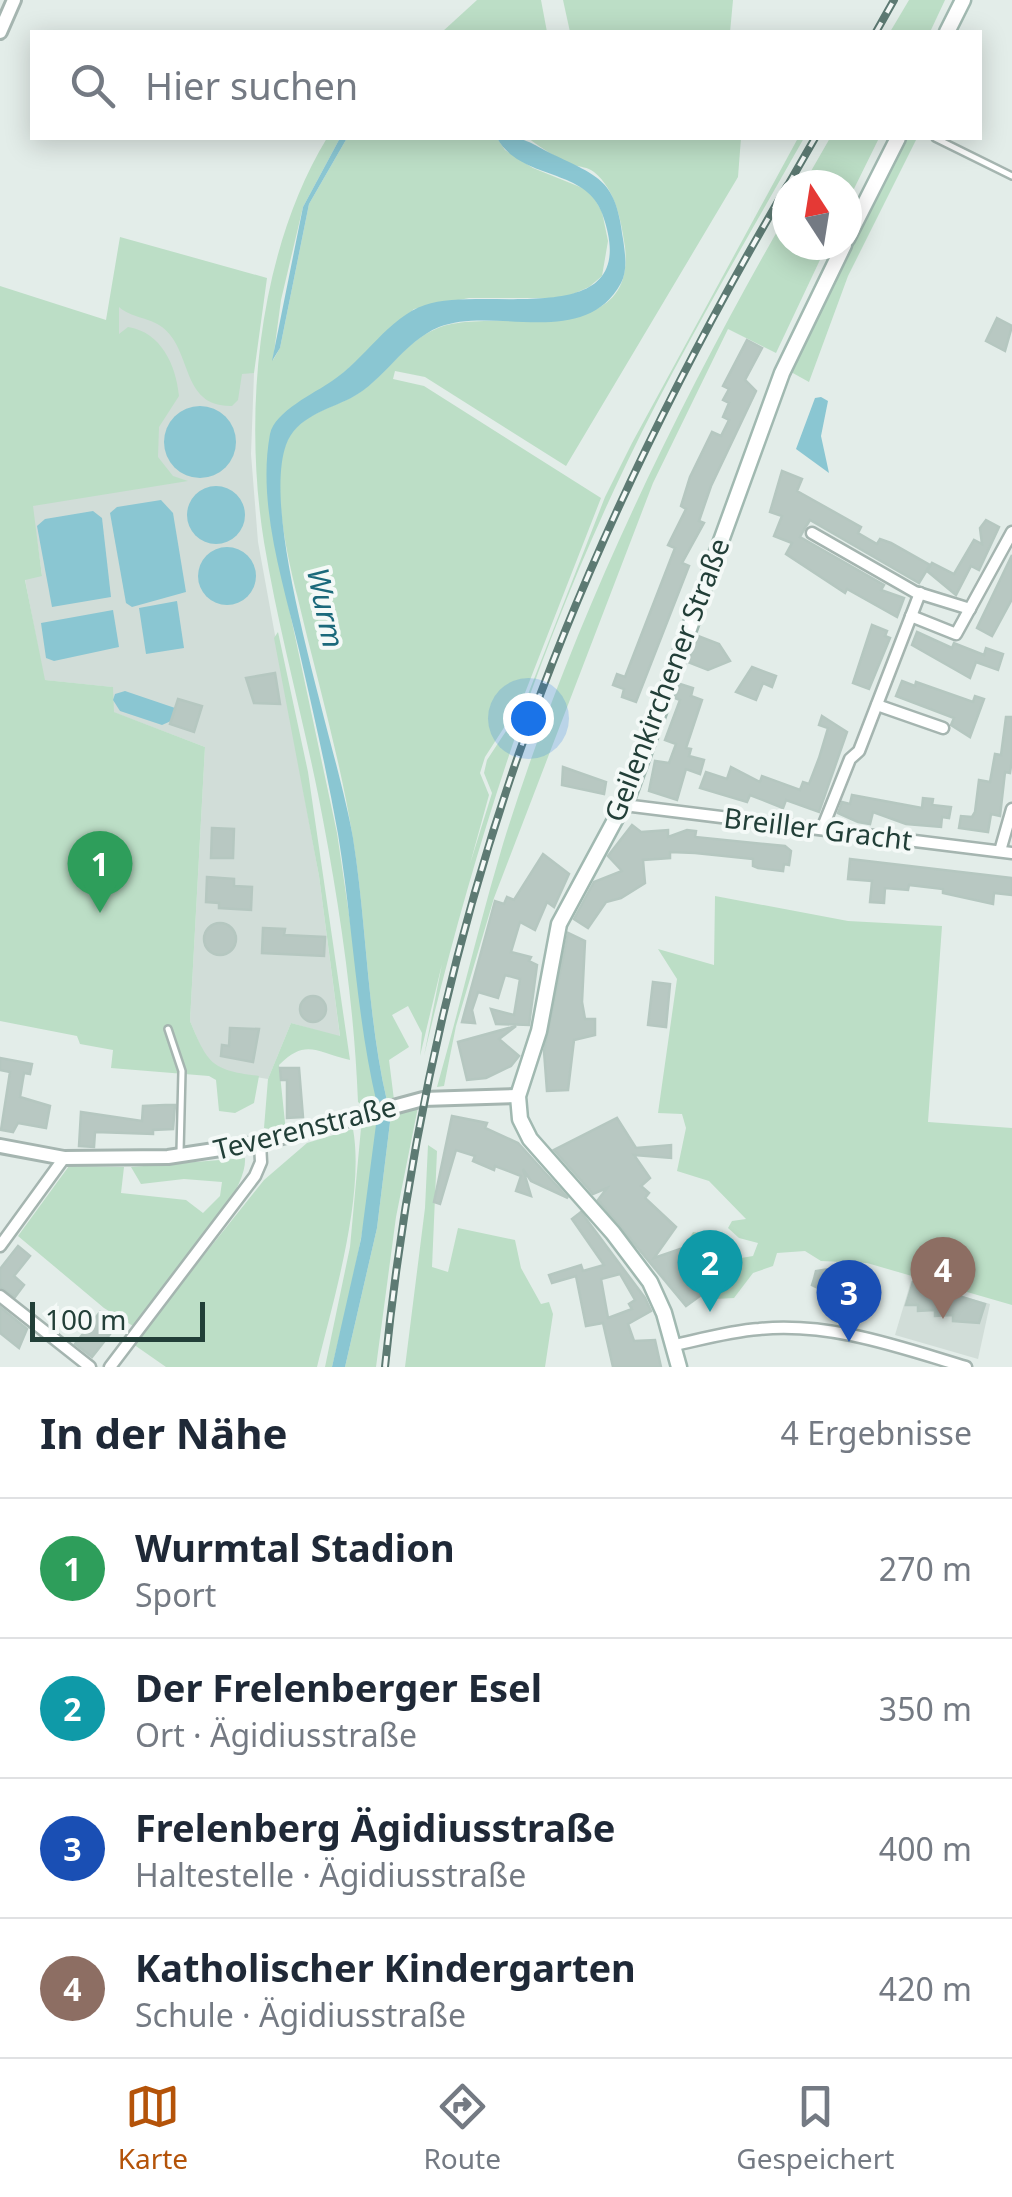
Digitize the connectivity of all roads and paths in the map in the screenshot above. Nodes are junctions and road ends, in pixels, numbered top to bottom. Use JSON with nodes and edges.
{"nodes":[{"id":1,"x":14,"y":0,"type":"edge"},
{"id":2,"x":963,"y":0,"type":"edge"},
{"id":3,"x":948,"y":30,"type":"edge"},
{"id":4,"x":0,"y":32,"type":"edge"},
{"id":5,"x":897,"y":140,"type":"edge"},
{"id":6,"x":939,"y":140,"type":"edge"},
{"id":7,"x":1012,"y":176,"type":"edge"},
{"id":8,"x":862,"y":210,"type":"edge"},
{"id":9,"x":837,"y":260,"type":"edge"},
{"id":10,"x":1012,"y":532,"type":"edge"},
{"id":11,"x":812,"y":533,"type":"dead end"},
{"id":12,"x":920,"y":594,"type":"junction"},
{"id":13,"x":970,"y":609,"type":"junction"},
{"id":14,"x":911,"y":616,"type":"junction"},
{"id":15,"x":877,"y":704,"type":"junction"},
{"id":16,"x":943,"y":728,"type":"dead end"},
{"id":17,"x":624,"y":805,"type":"junction"},
{"id":18,"x":1012,"y":809,"type":"edge"},
{"id":19,"x":822,"y":830,"type":"junction"},
{"id":20,"x":1006,"y":852,"type":"edge"},
{"id":21,"x":168,"y":1029,"type":"dead end"},
{"id":22,"x":518,"y":1096,"type":"junction"},
{"id":23,"x":260,"y":1143,"type":"junction"},
{"id":24,"x":0,"y":1146,"type":"edge"},
{"id":25,"x":180,"y":1155,"type":"junction"},
{"id":26,"x":64,"y":1158,"type":"junction"},
{"id":27,"x":0,"y":1246,"type":"edge"},
{"id":28,"x":0,"y":1296,"type":"edge"},
{"id":29,"x":674,"y":1345,"type":"junction"},
{"id":30,"x":90,"y":1367,"type":"edge"},
{"id":31,"x":110,"y":1367,"type":"edge"},
{"id":32,"x":679,"y":1367,"type":"edge"},
{"id":33,"x":966,"y":1367,"type":"edge"}],
"edges":[{"from":1,"to":4,"type":"street"},
{"from":2,"to":3,"type":"main road"},
{"from":5,"to":8,"type":"main road","name":"Geilenkirchener Straße"},
{"from":6,"to":7,"type":"lane"},
{"from":9,"to":17,"type":"main road","name":"Geilenkirchener Straße"},
{"from":10,"to":13,"type":"street"},
{"from":11,"to":12,"type":"street"},
{"from":12,"to":13,"type":"street"},
{"from":12,"to":14,"type":"street"},
{"from":13,"to":14,"type":"street"},
{"from":14,"to":15,"type":"street"},
{"from":15,"to":16,"type":"street"},
{"from":15,"to":19,"type":"street"},
{"from":17,"to":19,"type":"street","name":"Breiller Gracht"},
{"from":17,"to":22,"type":"main road","name":"Geilenkirchener Straße"},
{"from":18,"to":20,"type":"street"},
{"from":19,"to":20,"type":"street","name":"Breiller Gracht"},
{"from":21,"to":25,"type":"lane"},
{"from":22,"to":23,"type":"street","name":"Teverenstraße"},
{"from":22,"to":29,"type":"main road"},
{"from":23,"to":25,"type":"street","name":"Teverenstraße"},
{"from":23,"to":31,"type":"street"},
{"from":24,"to":26,"type":"street","name":"Teverenstraße"},
{"from":25,"to":26,"type":"street","name":"Teverenstraße"},
{"from":26,"to":27,"type":"street"},
{"from":28,"to":30,"type":"street"},
{"from":29,"to":32,"type":"main road"},
{"from":29,"to":33,"type":"street"}]}
